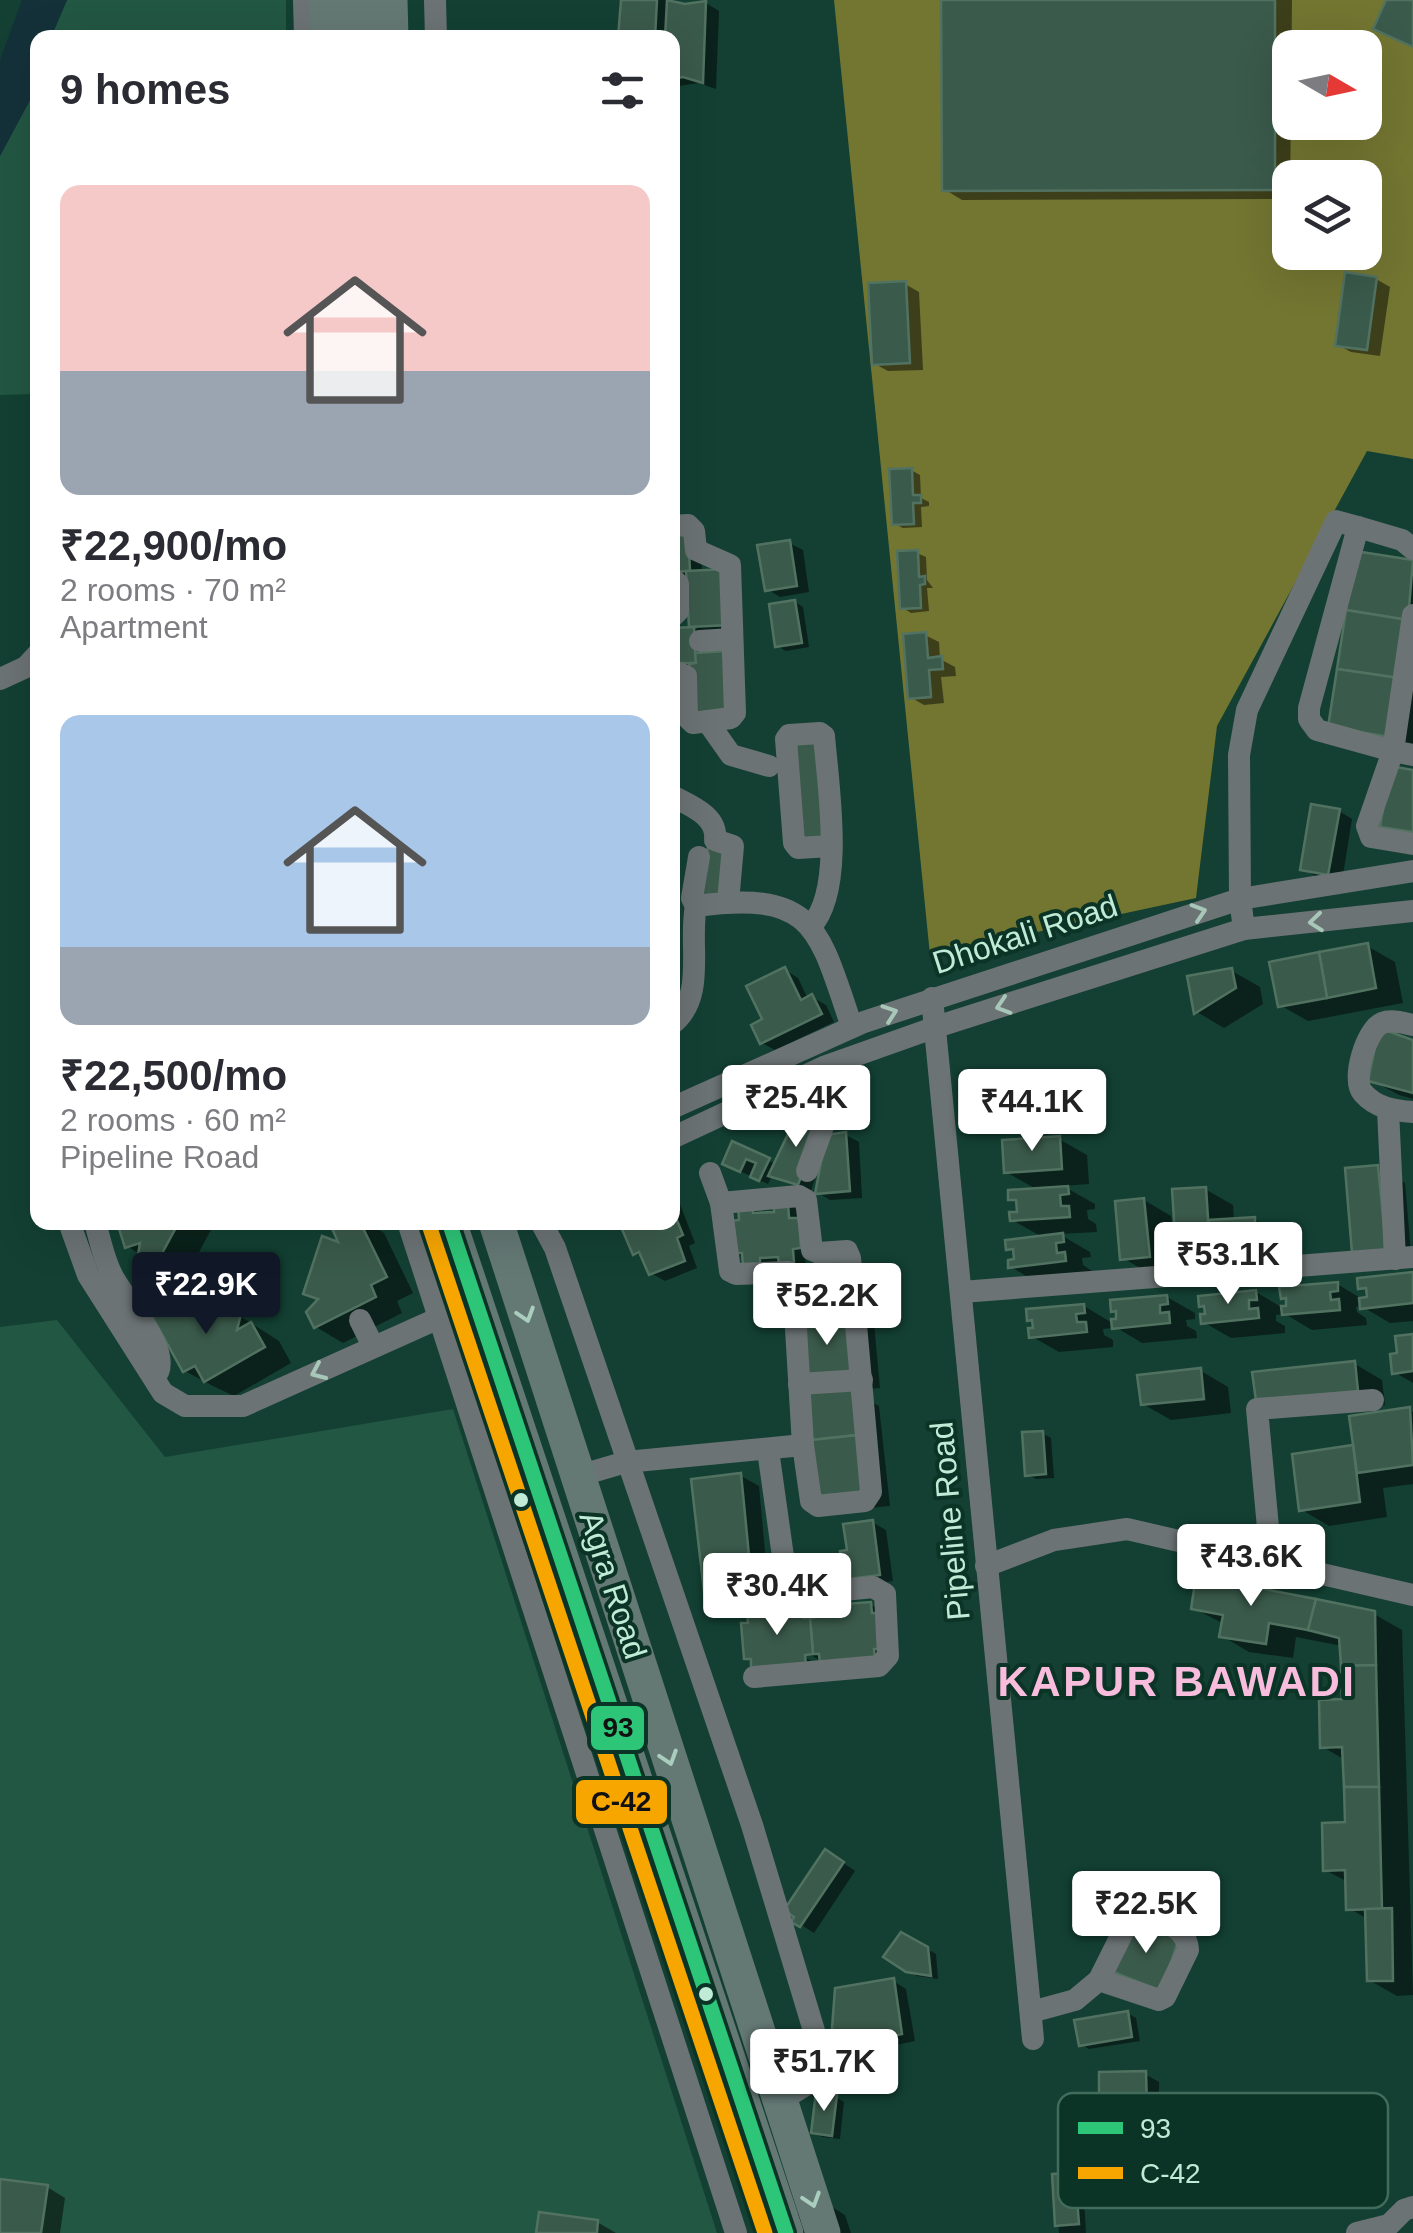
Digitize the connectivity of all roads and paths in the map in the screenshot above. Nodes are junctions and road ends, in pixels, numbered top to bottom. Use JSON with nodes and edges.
{"nodes":[{"id":1,"x":304,"y":0,"type":"edge"},
{"id":2,"x":328,"y":0,"type":"edge"},
{"id":3,"x":359,"y":0,"type":"edge"},
{"id":4,"x":390,"y":0,"type":"edge"},
{"id":5,"x":435,"y":0,"type":"edge"},
{"id":6,"x":304,"y":30,"type":"edge"},
{"id":7,"x":328,"y":30,"type":"edge"},
{"id":8,"x":359,"y":30,"type":"edge"},
{"id":9,"x":391,"y":30,"type":"edge"},
{"id":10,"x":436,"y":30,"type":"edge"},
{"id":11,"x":680,"y":526,"type":"edge"},
{"id":12,"x":1358,"y":526,"type":"junction"},
{"id":13,"x":1413,"y":549,"type":"edge"},
{"id":14,"x":1413,"y":615,"type":"edge"},
{"id":15,"x":732,"y":638,"type":"junction"},
{"id":16,"x":700,"y":641,"type":"dead end"},
{"id":17,"x":30,"y":663,"type":"edge"},
{"id":18,"x":680,"y":673,"type":"edge"},
{"id":19,"x":0,"y":680,"type":"edge"},
{"id":20,"x":707,"y":721,"type":"junction"},
{"id":21,"x":1403,"y":753,"type":"edge"},
{"id":22,"x":769,"y":766,"type":"dead end"},
{"id":23,"x":680,"y":801,"type":"edge"},
{"id":24,"x":1413,"y":844,"type":"edge"},
{"id":25,"x":830,"y":846,"type":"junction"},
{"id":26,"x":699,"y":857,"type":"dead end"},
{"id":27,"x":1413,"y":871,"type":"edge"},
{"id":28,"x":1240,"y":898,"type":"junction"},
{"id":29,"x":728,"y":902,"type":"junction"},
{"id":30,"x":696,"y":906,"type":"junction"},
{"id":31,"x":1413,"y":911,"type":"edge"},
{"id":32,"x":811,"y":926,"type":"junction"},
{"id":33,"x":1244,"y":930,"type":"junction"},
{"id":34,"x":932,"y":998,"type":"junction"},
{"id":35,"x":680,"y":1018,"type":"edge"},
{"id":36,"x":1413,"y":1025,"type":"edge"},
{"id":37,"x":852,"y":1027,"type":"junction"},
{"id":38,"x":936,"y":1027,"type":"junction"},
{"id":39,"x":766,"y":1065,"type":"junction"},
{"id":40,"x":811,"y":1074,"type":"junction"},
{"id":41,"x":774,"y":1091,"type":"junction"},
{"id":42,"x":680,"y":1104,"type":"edge"},
{"id":43,"x":1388,"y":1110,"type":"junction"},
{"id":44,"x":1413,"y":1112,"type":"edge"},
{"id":45,"x":680,"y":1134,"type":"edge"},
{"id":46,"x":807,"y":1171,"type":"dead end"},
{"id":47,"x":710,"y":1173,"type":"dead end"},
{"id":48,"x":721,"y":1203,"type":"junction"},
{"id":49,"x":73,"y":1230,"type":"edge"},
{"id":50,"x":97,"y":1230,"type":"edge"},
{"id":51,"x":414,"y":1230,"type":"edge"},
{"id":52,"x":498,"y":1230,"type":"edge"},
{"id":53,"x":546,"y":1230,"type":"edge"},
{"id":54,"x":452,"y":1233,"type":"edge"},
{"id":55,"x":1404,"y":1258,"type":"edge"},
{"id":56,"x":962,"y":1292,"type":"junction"},
{"id":57,"x":439,"y":1318,"type":"junction"},
{"id":58,"x":360,"y":1320,"type":"dead end"},
{"id":59,"x":374,"y":1346,"type":"junction"},
{"id":60,"x":154,"y":1378,"type":"junction"},
{"id":61,"x":246,"y":1378,"type":"dead end"},
{"id":62,"x":862,"y":1380,"type":"junction"},
{"id":63,"x":799,"y":1384,"type":"junction"},
{"id":64,"x":255,"y":1400,"type":"junction"},
{"id":65,"x":1373,"y":1400,"type":"dead end"},
{"id":66,"x":803,"y":1445,"type":"junction"},
{"id":67,"x":768,"y":1450,"type":"junction"},
{"id":68,"x":626,"y":1462,"type":"junction"},
{"id":69,"x":578,"y":1476,"type":"junction"},
{"id":70,"x":1271,"y":1560,"type":"junction"},
{"id":71,"x":986,"y":1566,"type":"junction"},
{"id":72,"x":1412,"y":1596,"type":"edge"},
{"id":73,"x":754,"y":1676,"type":"dead end"},
{"id":74,"x":1098,"y":1980,"type":"dead end"},
{"id":75,"x":1031,"y":2012,"type":"junction"},
{"id":76,"x":1033,"y":2038,"type":"dead end"},
{"id":77,"x":780,"y":2101,"type":"junction"},
{"id":78,"x":797,"y":2155,"type":"junction"},
{"id":79,"x":764,"y":2167,"type":"junction"},
{"id":80,"x":1401,"y":2223,"type":"edge"},
{"id":81,"x":736,"y":2233,"type":"edge"},
{"id":82,"x":786,"y":2233,"type":"edge"},
{"id":83,"x":823,"y":2233,"type":"edge"},
{"id":84,"x":1357,"y":2233,"type":"edge"}],
"edges":[{"from":1,"to":6,"type":"street"},
{"from":2,"to":7,"type":"highway"},
{"from":3,"to":8,"type":"highway"},
{"from":4,"to":9,"type":"highway"},
{"from":5,"to":10,"type":"street"},
{"from":11,"to":15,"type":"street"},
{"from":12,"to":13,"type":"street"},
{"from":12,"to":21,"type":"street"},
{"from":12,"to":28,"type":"street"},
{"from":14,"to":21,"type":"street"},
{"from":15,"to":16,"type":"street"},
{"from":15,"to":20,"type":"street"},
{"from":17,"to":19,"type":"street"},
{"from":18,"to":20,"type":"street"},
{"from":20,"to":22,"type":"street"},
{"from":21,"to":24,"type":"street"},
{"from":23,"to":29,"type":"street"},
{"from":25,"to":25,"type":"street"},
{"from":25,"to":32,"type":"street"},
{"from":26,"to":30,"type":"street"},
{"from":27,"to":28,"type":"street","name":"Dhokali Road"},
{"from":28,"to":33,"type":"street"},
{"from":34,"to":28,"type":"street","name":"Dhokali Road","one_way":true},
{"from":29,"to":30,"type":"street"},
{"from":29,"to":32,"type":"street"},
{"from":30,"to":35,"type":"street"},
{"from":31,"to":33,"type":"street","name":"Dhokali Road","one_way":true},
{"from":32,"to":37,"type":"street"},
{"from":33,"to":38,"type":"street","name":"Dhokali Road","one_way":true},
{"from":37,"to":34,"type":"street","name":"Dhokali Road","one_way":true},
{"from":34,"to":38,"type":"street","name":"Pipeline Road"},
{"from":36,"to":43,"type":"street"},
{"from":37,"to":39,"type":"street","name":"Dhokali Road"},
{"from":38,"to":40,"type":"street","name":"Dhokali Road"},
{"from":38,"to":56,"type":"street","name":"Pipeline Road"},
{"from":39,"to":41,"type":"street"},
{"from":39,"to":42,"type":"street","name":"Dhokali Road"},
{"from":40,"to":41,"type":"street","name":"Dhokali Road"},
{"from":40,"to":46,"type":"street"},
{"from":41,"to":45,"type":"street","name":"Dhokali Road"},
{"from":43,"to":44,"type":"street"},
{"from":43,"to":55,"type":"street"},
{"from":47,"to":48,"type":"street"},
{"from":48,"to":62,"type":"street"},
{"from":48,"to":63,"type":"street"},
{"from":49,"to":60,"type":"street"},
{"from":50,"to":60,"type":"street"},
{"from":51,"to":57,"type":"street"},
{"from":52,"to":69,"type":"highway","name":"Agra Road","one_way":true},
{"from":53,"to":68,"type":"street"},
{"from":54,"to":79,"type":"highway","name":"Agra Road"},
{"from":55,"to":56,"type":"street"},
{"from":56,"to":71,"type":"street","name":"Pipeline Road"},
{"from":57,"to":59,"type":"street"},
{"from":57,"to":81,"type":"street"},
{"from":58,"to":59,"type":"street"},
{"from":59,"to":64,"type":"street","one_way":true},
{"from":60,"to":64,"type":"street"},
{"from":61,"to":64,"type":"street"},
{"from":62,"to":63,"type":"street"},
{"from":62,"to":66,"type":"street"},
{"from":63,"to":66,"type":"street"},
{"from":65,"to":70,"type":"street"},
{"from":66,"to":67,"type":"street"},
{"from":67,"to":68,"type":"street"},
{"from":67,"to":73,"type":"street"},
{"from":68,"to":69,"type":"street"},
{"from":68,"to":77,"type":"street"},
{"from":69,"to":77,"type":"highway","name":"Agra Road","one_way":true},
{"from":70,"to":71,"type":"street"},
{"from":70,"to":72,"type":"street"},
{"from":71,"to":75,"type":"street","name":"Pipeline Road"},
{"from":74,"to":75,"type":"street"},
{"from":75,"to":76,"type":"street","name":"Pipeline Road"},
{"from":77,"to":78,"type":"highway","name":"Agra Road"},
{"from":78,"to":79,"type":"highway"},
{"from":78,"to":83,"type":"highway","name":"Agra Road","one_way":true},
{"from":79,"to":82,"type":"highway","name":"Agra Road"},
{"from":80,"to":84,"type":"street"}]}
